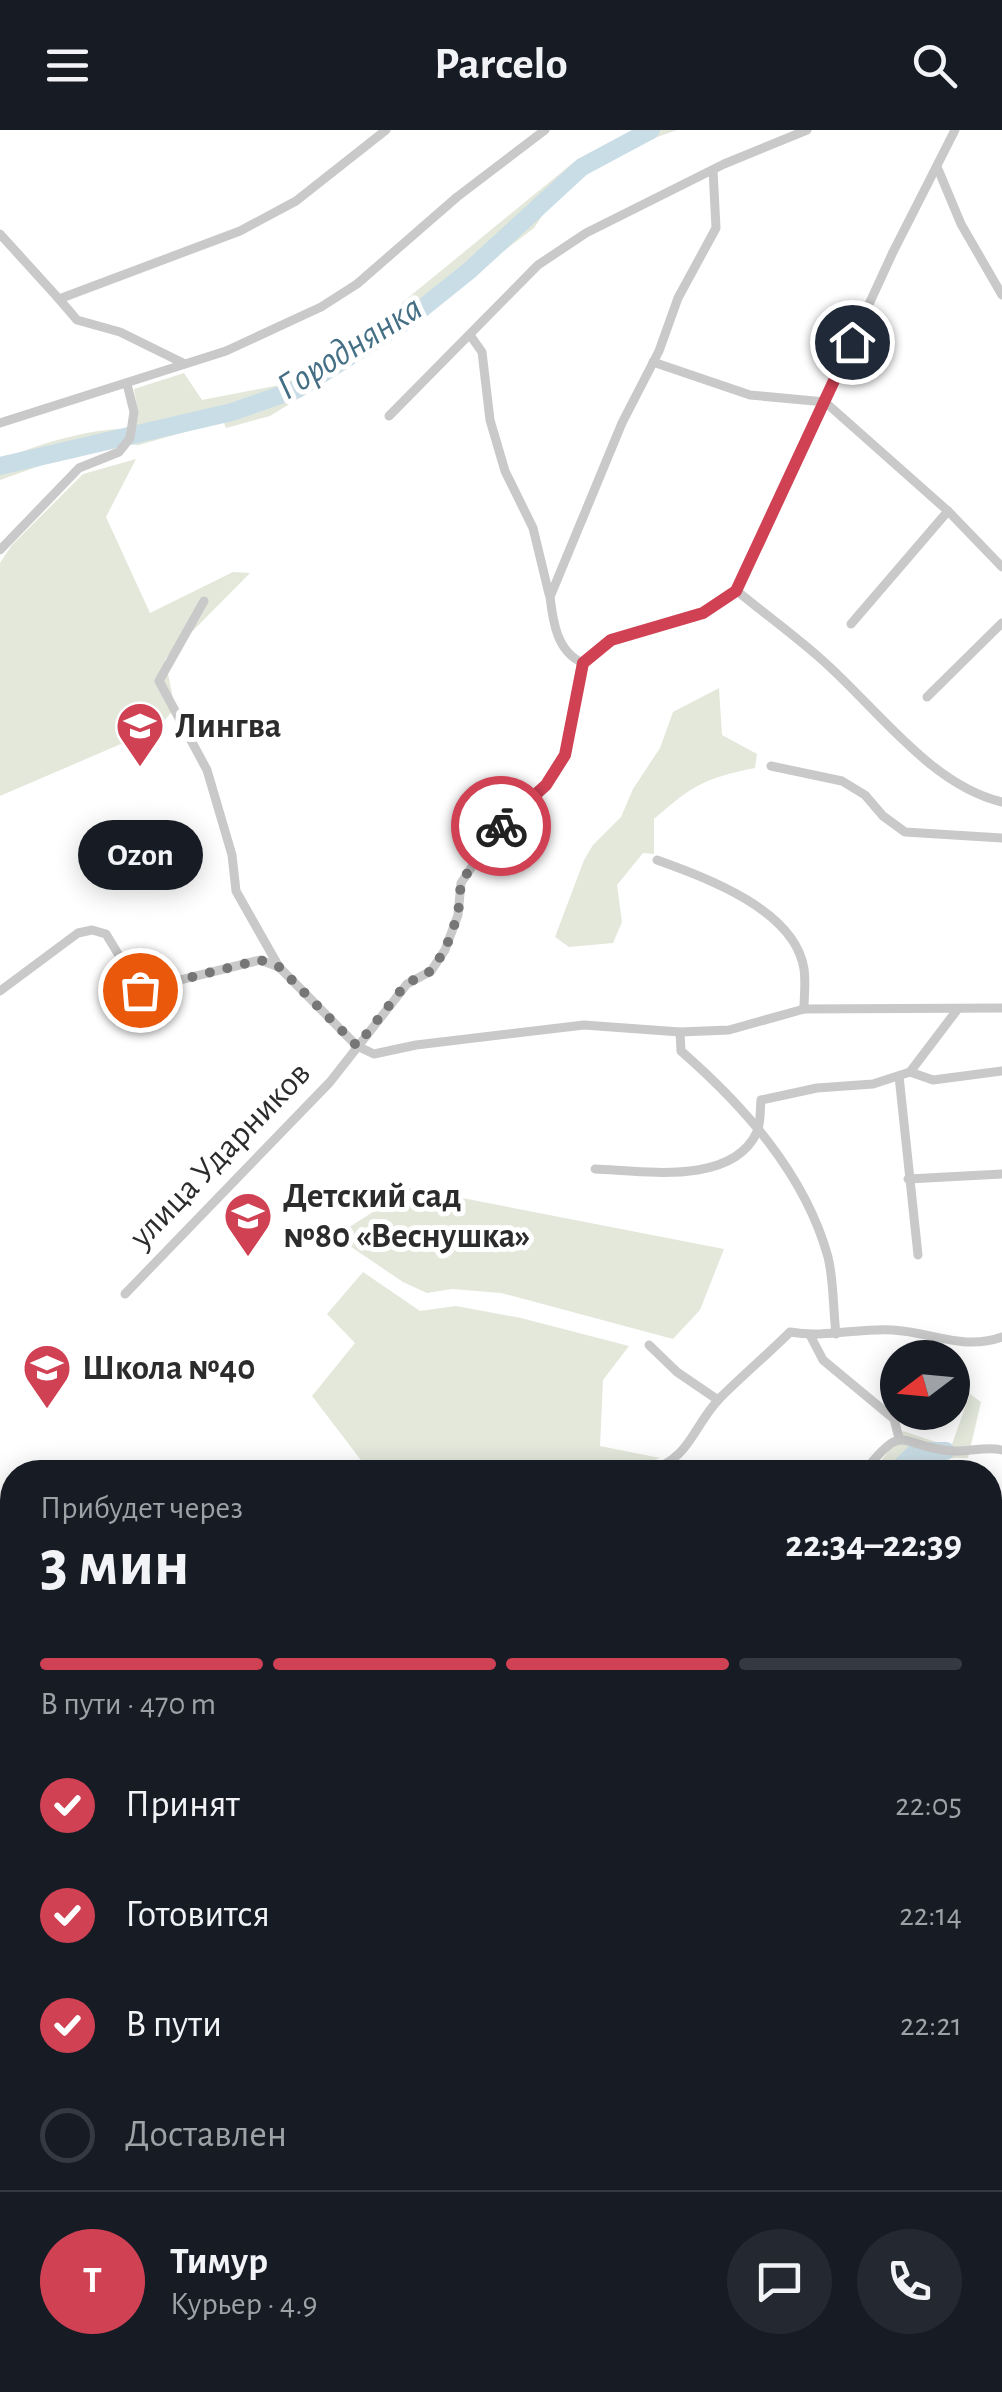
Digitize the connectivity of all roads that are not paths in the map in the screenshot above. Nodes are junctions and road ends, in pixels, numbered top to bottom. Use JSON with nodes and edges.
{"nodes":[{"id":1,"x":386,"y":130,"type":"edge"},
{"id":2,"x":545,"y":130,"type":"edge"},
{"id":3,"x":807,"y":130,"type":"edge"},
{"id":4,"x":955,"y":130,"type":"edge"},
{"id":5,"x":938,"y":169,"type":"junction"},
{"id":6,"x":713,"y":170,"type":"junction"},
{"id":7,"x":0,"y":234,"type":"edge"},
{"id":8,"x":1002,"y":296,"type":"edge"},
{"id":9,"x":59,"y":299,"type":"junction"},
{"id":10,"x":470,"y":335,"type":"junction"},
{"id":11,"x":654,"y":362,"type":"junction"},
{"id":12,"x":183,"y":363,"type":"junction"},
{"id":13,"x":127,"y":384,"type":"junction"},
{"id":14,"x":825,"y":402,"type":"junction"},
{"id":15,"x":389,"y":416,"type":"dead end"},
{"id":16,"x":0,"y":423,"type":"edge"},
{"id":17,"x":948,"y":512,"type":"junction"},
{"id":18,"x":0,"y":550,"type":"edge"},
{"id":19,"x":1002,"y":567,"type":"edge"},
{"id":20,"x":736,"y":591,"type":"junction"},
{"id":21,"x":550,"y":597,"type":"junction"},
{"id":22,"x":204,"y":602,"type":"dead end"},
{"id":23,"x":1002,"y":623,"type":"edge"},
{"id":24,"x":851,"y":624,"type":"dead end"},
{"id":25,"x":583,"y":663,"type":"junction"},
{"id":26,"x":928,"y":698,"type":"dead end"},
{"id":27,"x":771,"y":766,"type":"dead end"},
{"id":28,"x":1002,"y":802,"type":"edge"},
{"id":29,"x":1002,"y":838,"type":"edge"},
{"id":30,"x":657,"y":860,"type":"dead end"},
{"id":31,"x":279,"y":967,"type":"junction"},
{"id":32,"x":0,"y":991,"type":"edge"},
{"id":33,"x":1002,"y":1008,"type":"edge"},
{"id":34,"x":804,"y":1009,"type":"junction"},
{"id":35,"x":957,"y":1010,"type":"junction"},
{"id":36,"x":680,"y":1032,"type":"junction"},
{"id":37,"x":357,"y":1046,"type":"junction"},
{"id":38,"x":1002,"y":1071,"type":"edge"},
{"id":39,"x":910,"y":1072,"type":"junction"},
{"id":40,"x":899,"y":1076,"type":"junction"},
{"id":41,"x":758,"y":1131,"type":"junction"},
{"id":42,"x":596,"y":1169,"type":"dead end"},
{"id":43,"x":1002,"y":1174,"type":"edge"},
{"id":44,"x":908,"y":1179,"type":"junction"},
{"id":45,"x":918,"y":1256,"type":"dead end"},
{"id":46,"x":125,"y":1294,"type":"dead end"},
{"id":47,"x":836,"y":1334,"type":"junction"},
{"id":48,"x":810,"y":1336,"type":"junction"},
{"id":49,"x":1002,"y":1338,"type":"edge"},
{"id":50,"x":649,"y":1345,"type":"dead end"},
{"id":51,"x":718,"y":1400,"type":"junction"},
{"id":52,"x":899,"y":1438,"type":"junction"},
{"id":53,"x":1002,"y":1450,"type":"edge"},
{"id":54,"x":673,"y":1460,"type":"edge"},
{"id":55,"x":873,"y":1460,"type":"edge"}],
"edges":[{"from":1,"to":9,"type":"street"},
{"from":2,"to":12,"type":"street"},
{"from":3,"to":6,"type":"street"},
{"from":4,"to":5,"type":"street"},
{"from":5,"to":8,"type":"street"},
{"from":5,"to":14,"type":"street"},
{"from":6,"to":10,"type":"street"},
{"from":6,"to":11,"type":"street"},
{"from":7,"to":9,"type":"street"},
{"from":9,"to":12,"type":"street"},
{"from":10,"to":15,"type":"street"},
{"from":10,"to":21,"type":"street"},
{"from":11,"to":14,"type":"street"},
{"from":11,"to":21,"type":"street"},
{"from":12,"to":13,"type":"street"},
{"from":13,"to":16,"type":"street"},
{"from":13,"to":18,"type":"street"},
{"from":14,"to":17,"type":"street"},
{"from":14,"to":20,"type":"street"},
{"from":17,"to":19,"type":"street"},
{"from":17,"to":24,"type":"street"},
{"from":20,"to":25,"type":"street"},
{"from":20,"to":28,"type":"street"},
{"from":21,"to":25,"type":"street"},
{"from":22,"to":31,"type":"street"},
{"from":23,"to":26,"type":"street"},
{"from":25,"to":37,"type":"street"},
{"from":27,"to":29,"type":"street"},
{"from":30,"to":34,"type":"street"},
{"from":31,"to":32,"type":"street"},
{"from":31,"to":37,"type":"street"},
{"from":33,"to":35,"type":"street","name":"улица Ударников"},
{"from":34,"to":35,"type":"street","name":"улица Ударников"},
{"from":34,"to":36,"type":"street","name":"улица Ударников"},
{"from":35,"to":39,"type":"street"},
{"from":36,"to":37,"type":"street","name":"улица Ударников"},
{"from":36,"to":41,"type":"street"},
{"from":37,"to":46,"type":"street","name":"улица Ударников"},
{"from":38,"to":39,"type":"street"},
{"from":39,"to":40,"type":"street"},
{"from":40,"to":41,"type":"street"},
{"from":40,"to":44,"type":"street"},
{"from":41,"to":42,"type":"street"},
{"from":41,"to":47,"type":"street"},
{"from":43,"to":44,"type":"street"},
{"from":44,"to":45,"type":"street"},
{"from":47,"to":48,"type":"street"},
{"from":47,"to":49,"type":"street"},
{"from":48,"to":51,"type":"street"},
{"from":48,"to":52,"type":"street"},
{"from":50,"to":51,"type":"street"},
{"from":51,"to":54,"type":"street"},
{"from":52,"to":53,"type":"street"},
{"from":52,"to":55,"type":"street"}]}
